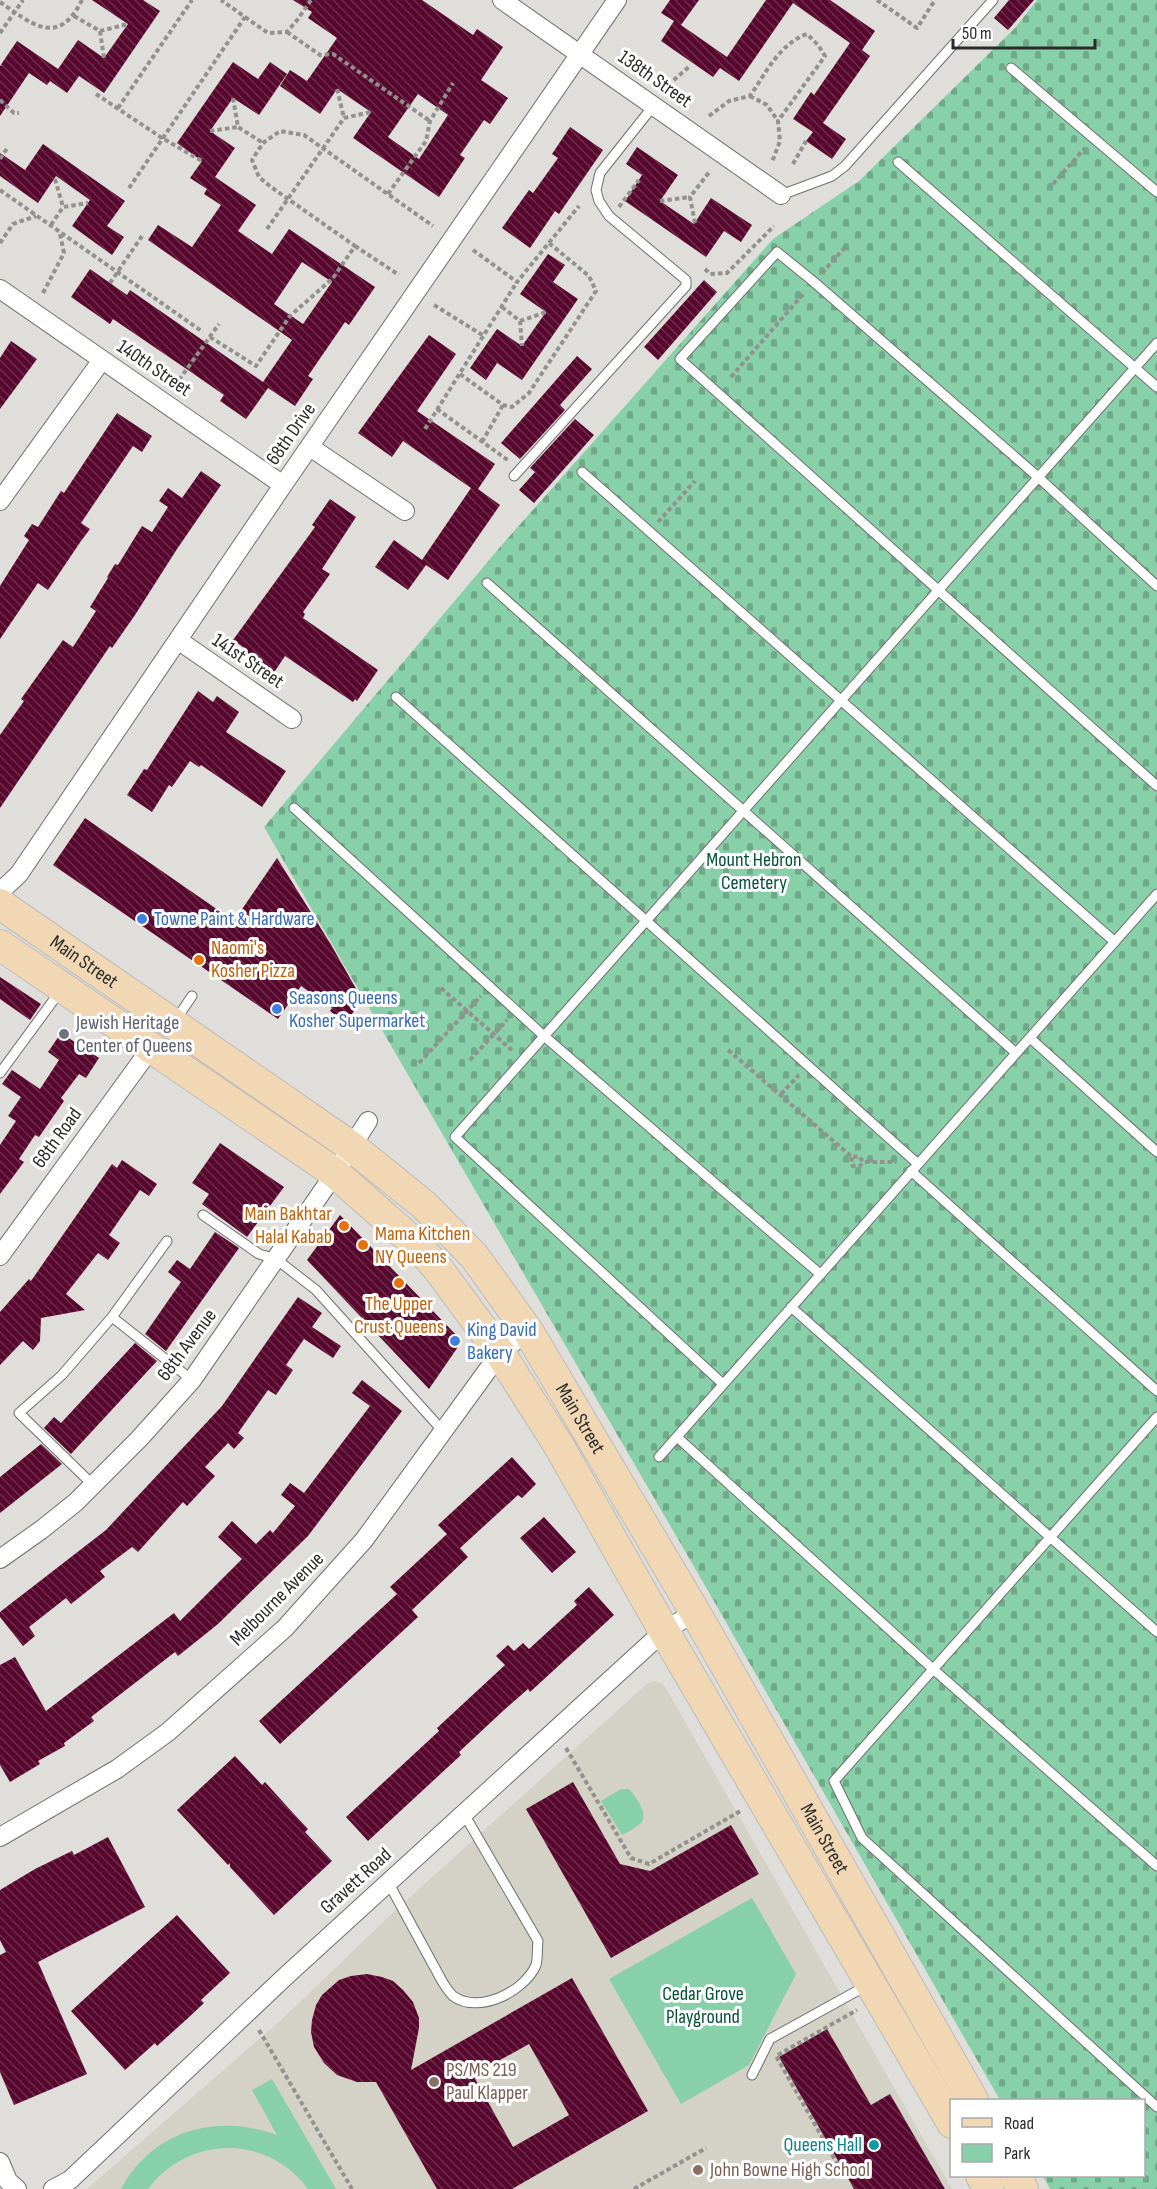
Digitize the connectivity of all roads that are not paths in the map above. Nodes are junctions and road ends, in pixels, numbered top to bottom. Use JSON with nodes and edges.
{"nodes":[{"id":1,"x":502,"y":0,"type":"edge"},
{"id":2,"x":617,"y":0,"type":"edge"},
{"id":3,"x":993,"y":0,"type":"edge"},
{"id":4,"x":580,"y":54,"type":"junction"},
{"id":5,"x":1011,"y":68,"type":"dead end"},
{"id":6,"x":654,"y":105,"type":"junction"},
{"id":7,"x":898,"y":162,"type":"dead end"},
{"id":8,"x":1157,"y":192,"type":"edge"},
{"id":9,"x":781,"y":195,"type":"joint"},
{"id":10,"x":0,"y":289,"type":"edge"},
{"id":11,"x":1157,"y":343,"type":"edge"},
{"id":12,"x":102,"y":360,"type":"junction"},
{"id":13,"x":1135,"y":368,"type":"junction"},
{"id":14,"x":1157,"y":387,"type":"edge"},
{"id":15,"x":310,"y":447,"type":"junction"},
{"id":16,"x":582,"y":472,"type":"dead end"},
{"id":17,"x":514,"y":476,"type":"dead end"},
{"id":18,"x":1038,"y":477,"type":"junction"},
{"id":19,"x":283,"y":484,"type":"junction"},
{"id":20,"x":0,"y":501,"type":"edge"},
{"id":21,"x":405,"y":511,"type":"dead end"},
{"id":22,"x":487,"y":583,"type":"dead end"},
{"id":23,"x":1157,"y":586,"type":"edge"},
{"id":24,"x":939,"y":590,"type":"junction"},
{"id":25,"x":178,"y":640,"type":"junction"},
{"id":26,"x":396,"y":697,"type":"dead end"},
{"id":27,"x":842,"y":700,"type":"junction"},
{"id":28,"x":292,"y":719,"type":"dead end"},
{"id":29,"x":1157,"y":786,"type":"edge"},
{"id":30,"x":294,"y":808,"type":"dead end"},
{"id":31,"x":743,"y":812,"type":"junction"},
{"id":32,"x":0,"y":892,"type":"edge"},
{"id":33,"x":1157,"y":894,"type":"edge"},
{"id":34,"x":0,"y":904,"type":"edge"},
{"id":35,"x":645,"y":922,"type":"junction"},
{"id":36,"x":1115,"y":942,"type":"junction"},
{"id":37,"x":0,"y":945,"type":"edge"},
{"id":38,"x":63,"y":988,"type":"junction"},
{"id":39,"x":192,"y":996,"type":"dead end"},
{"id":40,"x":173,"y":1023,"type":"junction"},
{"id":41,"x":544,"y":1036,"type":"junction"},
{"id":42,"x":1030,"y":1038,"type":"junction"},
{"id":43,"x":151,"y":1048,"type":"junction"},
{"id":44,"x":1016,"y":1053,"type":"junction"},
{"id":45,"x":0,"y":1073,"type":"edge"},
{"id":46,"x":368,"y":1121,"type":"dead end"},
{"id":47,"x":352,"y":1147,"type":"junction"},
{"id":48,"x":1157,"y":1152,"type":"edge"},
{"id":49,"x":914,"y":1168,"type":"junction"},
{"id":50,"x":335,"y":1173,"type":"junction"},
{"id":51,"x":203,"y":1215,"type":"dead end"},
{"id":52,"x":167,"y":1241,"type":"dead end"},
{"id":53,"x":0,"y":1256,"type":"edge"},
{"id":54,"x":276,"y":1259,"type":"junction"},
{"id":55,"x":820,"y":1274,"type":"junction"},
{"id":56,"x":791,"y":1307,"type":"junction"},
{"id":57,"x":112,"y":1317,"type":"junction"},
{"id":58,"x":528,"y":1331,"type":"junction"},
{"id":59,"x":500,"y":1353,"type":"junction"},
{"id":60,"x":192,"y":1380,"type":"junction"},
{"id":61,"x":723,"y":1384,"type":"junction"},
{"id":62,"x":1157,"y":1391,"type":"edge"},
{"id":63,"x":1157,"y":1417,"type":"edge"},
{"id":64,"x":442,"y":1431,"type":"junction"},
{"id":65,"x":676,"y":1437,"type":"junction"},
{"id":66,"x":659,"y":1456,"type":"dead end"},
{"id":67,"x":93,"y":1485,"type":"junction"},
{"id":68,"x":1050,"y":1537,"type":"junction"},
{"id":69,"x":0,"y":1559,"type":"edge"},
{"id":70,"x":695,"y":1612,"type":"junction"},
{"id":71,"x":664,"y":1631,"type":"junction"},
{"id":72,"x":1157,"y":1632,"type":"edge"},
{"id":73,"x":933,"y":1669,"type":"junction"},
{"id":74,"x":464,"y":1814,"type":"junction"},
{"id":75,"x":0,"y":1837,"type":"edge"},
{"id":76,"x":1157,"y":1866,"type":"edge"},
{"id":77,"x":388,"y":1882,"type":"junction"},
{"id":78,"x":870,"y":1983,"type":"junction"},
{"id":79,"x":752,"y":2075,"type":"dead end"},
{"id":80,"x":972,"y":2099,"type":"edge"},
{"id":81,"x":1157,"y":2108,"type":"edge"},
{"id":82,"x":950,"y":2121,"type":"edge"},
{"id":83,"x":0,"y":2162,"type":"edge"},
{"id":84,"x":17,"y":2189,"type":"edge"},
{"id":85,"x":53,"y":2189,"type":"edge"}],
"edges":[{"from":1,"to":4,"type":"street","name":"138th Street"},
{"from":2,"to":4,"type":"street","name":"68th Drive"},
{"from":3,"to":9,"type":"lane"},
{"from":4,"to":6,"type":"street","name":"138th Street"},
{"from":4,"to":15,"type":"street","name":"68th Drive"},
{"from":5,"to":8,"type":"lane"},
{"from":6,"to":9,"type":"street","name":"138th Street"},
{"from":6,"to":17,"type":"lane"},
{"from":7,"to":13,"type":"lane"},
{"from":10,"to":12,"type":"street","name":"140th Street"},
{"from":11,"to":13,"type":"lane"},
{"from":12,"to":19,"type":"street","name":"140th Street"},
{"from":12,"to":20,"type":"street"},
{"from":13,"to":14,"type":"lane"},
{"from":13,"to":18,"type":"lane"},
{"from":15,"to":19,"type":"street","name":"68th Drive"},
{"from":15,"to":21,"type":"street"},
{"from":16,"to":27,"type":"lane"},
{"from":18,"to":23,"type":"lane"},
{"from":18,"to":24,"type":"lane"},
{"from":18,"to":24,"type":"lane"},
{"from":19,"to":25,"type":"street","name":"68th Drive"},
{"from":22,"to":31,"type":"lane"},
{"from":24,"to":27,"type":"lane"},
{"from":24,"to":29,"type":"lane"},
{"from":25,"to":28,"type":"street","name":"141st Street"},
{"from":25,"to":32,"type":"street","name":"68th Drive"},
{"from":26,"to":35,"type":"lane"},
{"from":27,"to":31,"type":"lane"},
{"from":27,"to":36,"type":"lane"},
{"from":30,"to":41,"type":"lane"},
{"from":31,"to":35,"type":"lane"},
{"from":31,"to":44,"type":"lane"},
{"from":33,"to":36,"type":"lane"},
{"from":34,"to":40,"type":"main road","name":"Main Street"},
{"from":35,"to":41,"type":"lane"},
{"from":35,"to":49,"type":"lane"},
{"from":36,"to":42,"type":"lane"},
{"from":37,"to":38,"type":"main road","name":"Main Street"},
{"from":38,"to":43,"type":"main road","name":"Main Street"},
{"from":38,"to":45,"type":"lane"},
{"from":39,"to":40,"type":"lane"},
{"from":40,"to":47,"type":"main road","name":"Main Street"},
{"from":41,"to":55,"type":"lane"},
{"from":41,"to":61,"type":"lane"},
{"from":42,"to":44,"type":"lane"},
{"from":42,"to":48,"type":"lane"},
{"from":43,"to":50,"type":"main road","name":"Main Street"},
{"from":43,"to":53,"type":"street","name":"68th Road"},
{"from":44,"to":49,"type":"lane"},
{"from":46,"to":47,"type":"street","name":"68th Avenue"},
{"from":47,"to":50,"type":"street","name":"68th Avenue"},
{"from":47,"to":58,"type":"main road","name":"Main Street"},
{"from":49,"to":55,"type":"lane"},
{"from":49,"to":62,"type":"lane"},
{"from":50,"to":54,"type":"street","name":"68th Avenue"},
{"from":50,"to":59,"type":"main road","name":"Main Street"},
{"from":51,"to":54,"type":"lane"},
{"from":52,"to":57,"type":"lane"},
{"from":54,"to":60,"type":"street","name":"68th Avenue"},
{"from":54,"to":64,"type":"lane"},
{"from":55,"to":56,"type":"lane"},
{"from":56,"to":61,"type":"lane"},
{"from":56,"to":68,"type":"lane"},
{"from":57,"to":60,"type":"lane"},
{"from":57,"to":67,"type":"lane"},
{"from":58,"to":59,"type":"street","name":"Melbourne Avenue"},
{"from":58,"to":70,"type":"main road","name":"Main Street"},
{"from":59,"to":64,"type":"street","name":"Melbourne Avenue"},
{"from":59,"to":71,"type":"main road","name":"Main Street"},
{"from":60,"to":67,"type":"street","name":"68th Avenue"},
{"from":61,"to":65,"type":"lane"},
{"from":63,"to":68,"type":"lane"},
{"from":64,"to":75,"type":"street","name":"Melbourne Avenue"},
{"from":65,"to":66,"type":"lane"},
{"from":65,"to":73,"type":"lane"},
{"from":67,"to":69,"type":"street","name":"68th Avenue"},
{"from":68,"to":72,"type":"lane"},
{"from":68,"to":73,"type":"lane"},
{"from":70,"to":71,"type":"street","name":"Gravett Road"},
{"from":70,"to":80,"type":"main road","name":"Main Street"},
{"from":71,"to":74,"type":"street","name":"Gravett Road"},
{"from":71,"to":78,"type":"main road","name":"Main Street"},
{"from":73,"to":76,"type":"lane"},
{"from":73,"to":81,"type":"lane"},
{"from":74,"to":77,"type":"street","name":"Gravett Road"},
{"from":74,"to":77,"type":"lane"},
{"from":77,"to":85,"type":"street","name":"Gravett Road"},
{"from":78,"to":79,"type":"lane"},
{"from":78,"to":82,"type":"main road","name":"Main Street"},
{"from":83,"to":84,"type":"street"}]}
